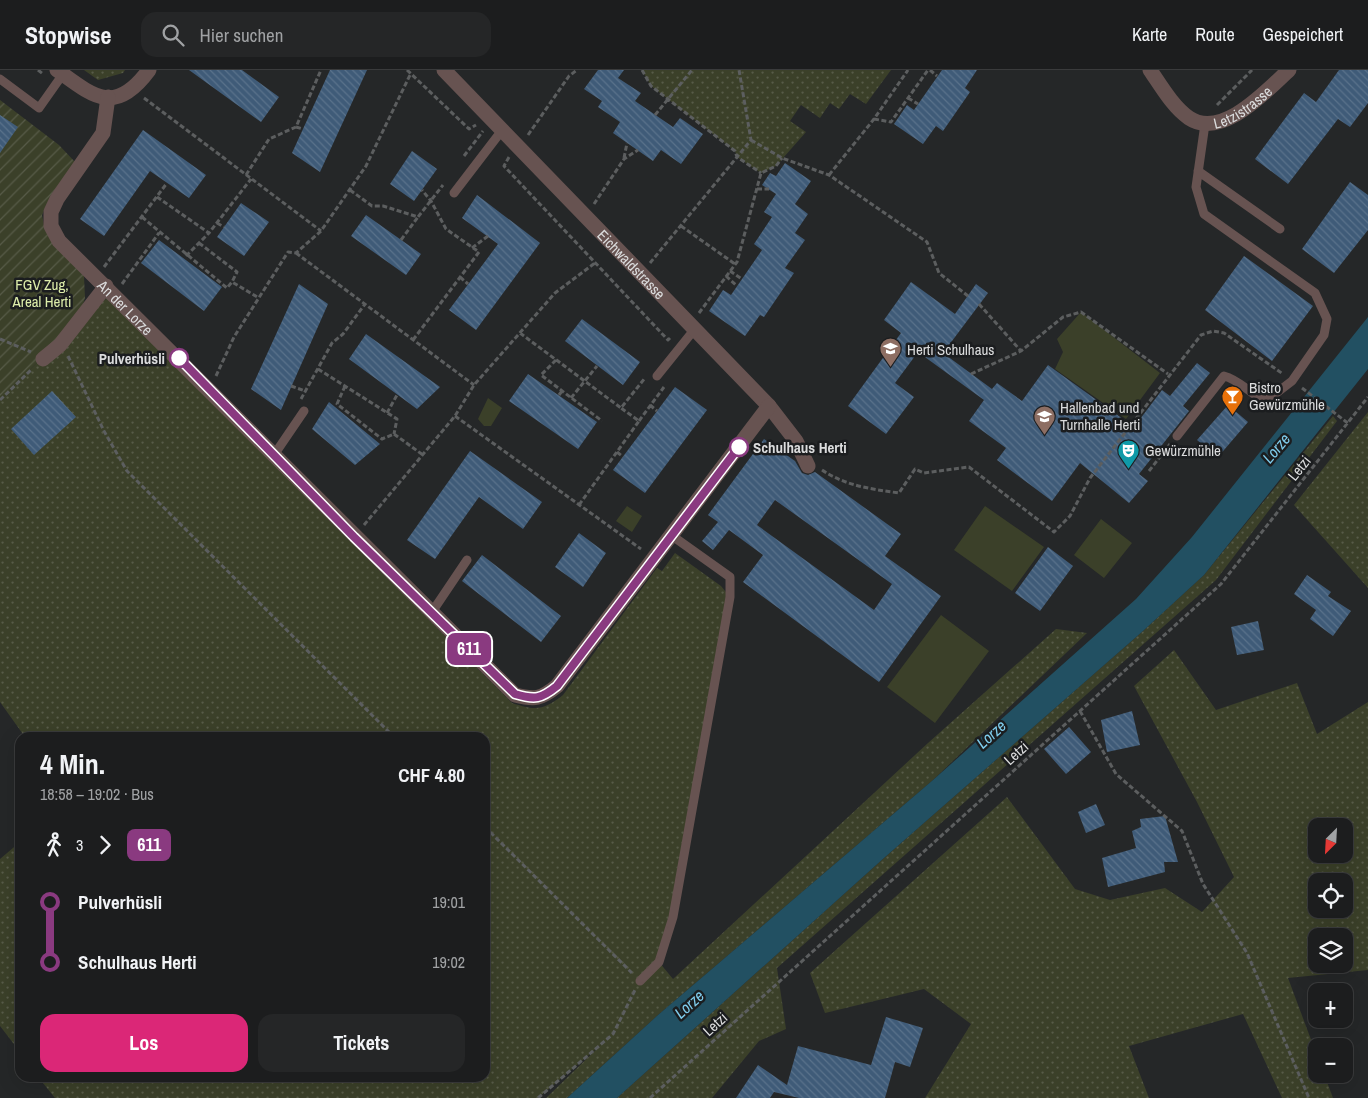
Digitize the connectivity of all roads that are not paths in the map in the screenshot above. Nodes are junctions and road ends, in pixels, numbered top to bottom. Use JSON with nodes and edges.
{"nodes":[{"id":1,"x":149,"y":70,"type":"edge"},
{"id":2,"x":444,"y":70,"type":"edge"},
{"id":3,"x":1150,"y":70,"type":"edge"},
{"id":4,"x":1288,"y":70,"type":"edge"},
{"id":5,"x":60,"y":72,"type":"edge"},
{"id":6,"x":0,"y":79,"type":"edge"},
{"id":7,"x":108,"y":98,"type":"junction"},
{"id":8,"x":1205,"y":124,"type":"junction"},
{"id":9,"x":499,"y":134,"type":"junction"},
{"id":10,"x":1198,"y":171,"type":"junction"},
{"id":11,"x":454,"y":193,"type":"dead end"},
{"id":12,"x":1280,"y":229,"type":"dead end"},
{"id":13,"x":105,"y":286,"type":"junction"},
{"id":14,"x":691,"y":323,"type":"junction"},
{"id":15,"x":43,"y":359,"type":"road end"},
{"id":16,"x":654,"y":373,"type":"road end"},
{"id":17,"x":769,"y":406,"type":"junction"},
{"id":18,"x":304,"y":411,"type":"dead end"},
{"id":19,"x":1177,"y":436,"type":"road end"},
{"id":20,"x":274,"y":455,"type":"junction"},
{"id":21,"x":807,"y":462,"type":"road end"},
{"id":22,"x":672,"y":535,"type":"junction"},
{"id":23,"x":467,"y":560,"type":"dead end"},
{"id":24,"x":432,"y":612,"type":"junction"},
{"id":25,"x":640,"y":981,"type":"road end"}],
"edges":[{"from":1,"to":7,"type":"street"},
{"from":2,"to":9,"type":"street","name":"Eichwaldstrasse"},
{"from":3,"to":8,"type":"street","name":"Letzistrasse"},
{"from":4,"to":8,"type":"street","name":"Letzistrasse"},
{"from":5,"to":6,"type":"lane"},
{"from":5,"to":7,"type":"street"},
{"from":7,"to":13,"type":"street","name":"An der Lorze"},
{"from":8,"to":10,"type":"lane"},
{"from":9,"to":11,"type":"lane"},
{"from":9,"to":14,"type":"street","name":"Eichwaldstrasse"},
{"from":10,"to":12,"type":"lane"},
{"from":10,"to":19,"type":"lane"},
{"from":13,"to":15,"type":"street"},
{"from":13,"to":20,"type":"street","name":"An der Lorze"},
{"from":14,"to":16,"type":"lane"},
{"from":14,"to":17,"type":"street","name":"Eichwaldstrasse"},
{"from":17,"to":21,"type":"street","name":"Eichwaldstrasse"},
{"from":17,"to":22,"type":"street","name":"An der Lorze"},
{"from":18,"to":20,"type":"lane"},
{"from":20,"to":24,"type":"street","name":"An der Lorze"},
{"from":22,"to":24,"type":"street","name":"An der Lorze"},
{"from":22,"to":25,"type":"lane"},
{"from":23,"to":24,"type":"lane"}]}
